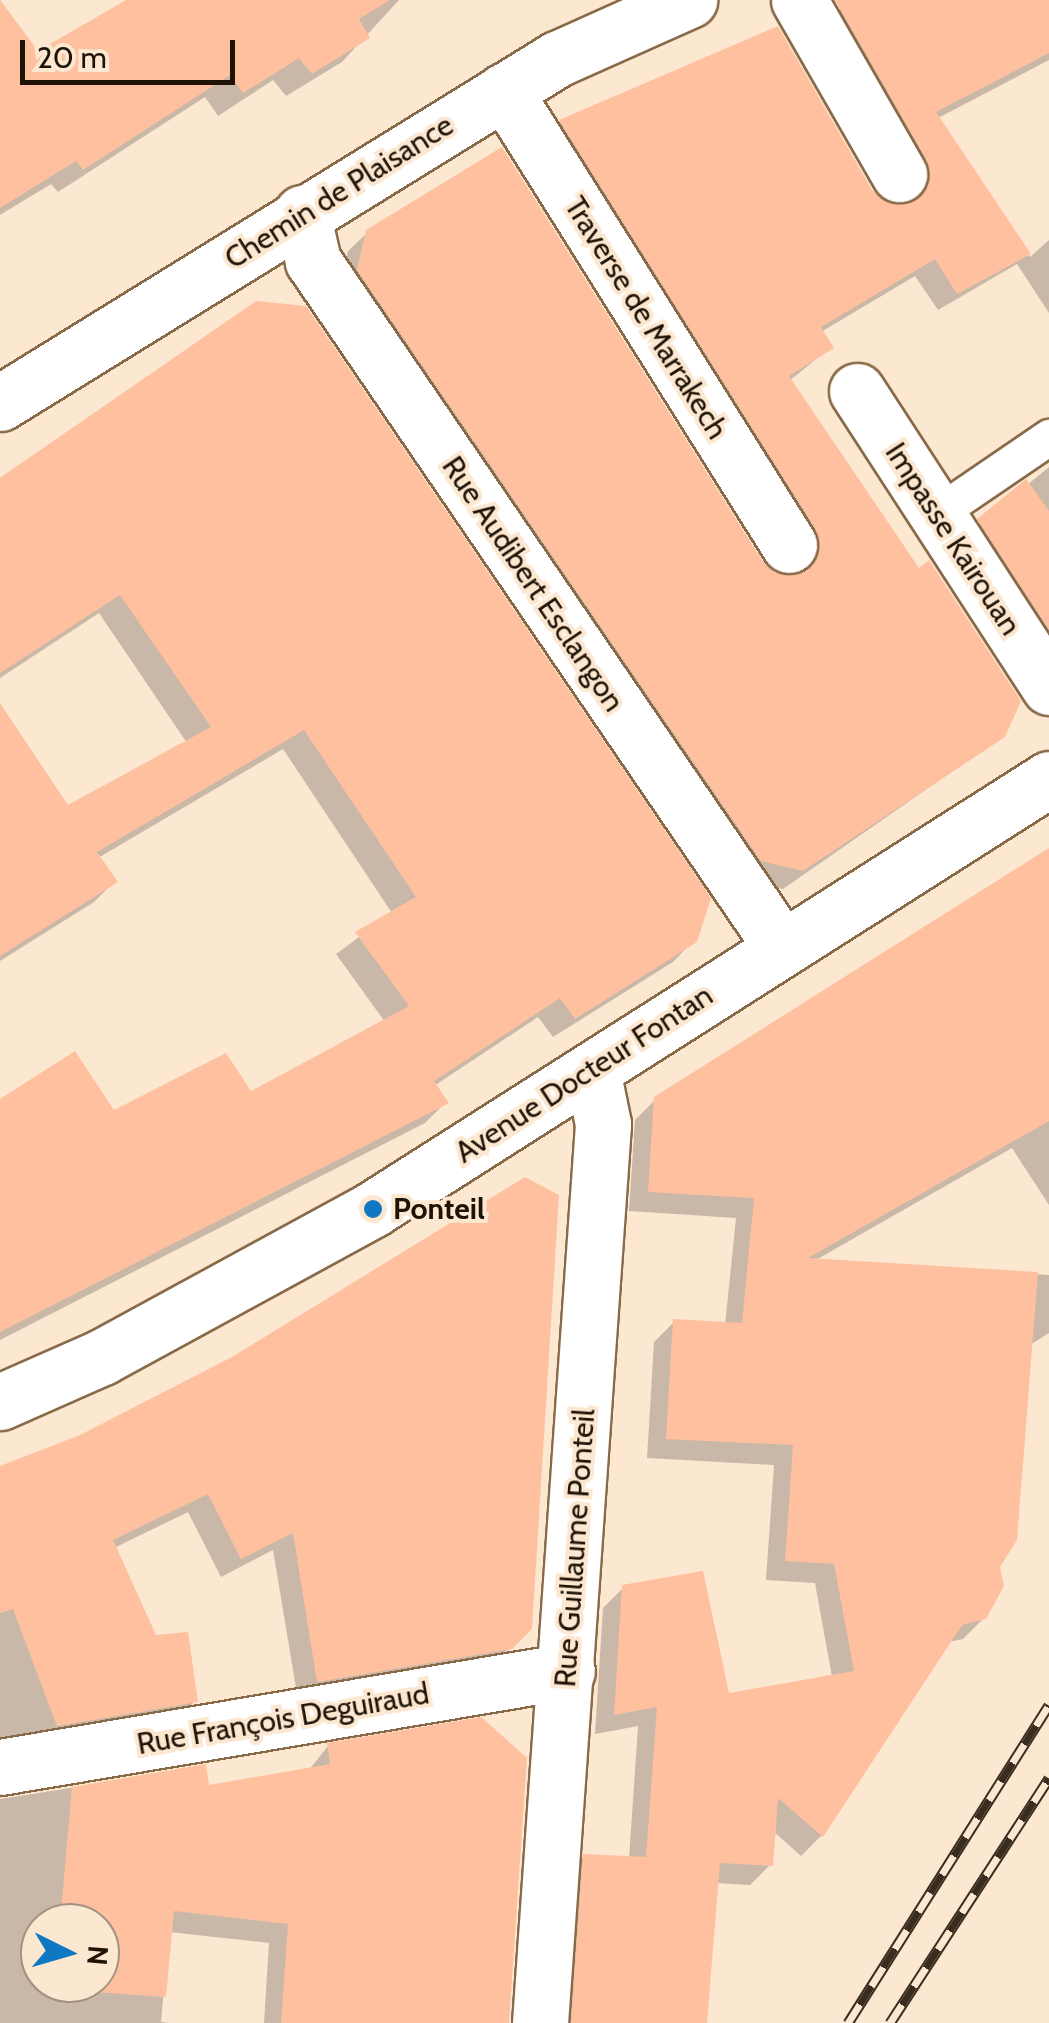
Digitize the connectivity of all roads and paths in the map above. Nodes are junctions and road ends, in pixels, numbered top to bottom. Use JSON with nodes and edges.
{"nodes":[{"id":1,"x":689,"y":0,"type":"edge"},
{"id":2,"x":799,"y":0,"type":"edge"},
{"id":3,"x":504,"y":91,"type":"junction"},
{"id":4,"x":899,"y":174,"type":"dead end"},
{"id":5,"x":302,"y":214,"type":"junction"},
{"id":6,"x":857,"y":391,"type":"dead end"},
{"id":7,"x":0,"y":403,"type":"edge"},
{"id":8,"x":1049,"y":438,"type":"edge"},
{"id":9,"x":936,"y":514,"type":"junction"},
{"id":10,"x":789,"y":546,"type":"dead end"},
{"id":11,"x":1049,"y":688,"type":"edge"},
{"id":12,"x":1049,"y":779,"type":"edge"},
{"id":13,"x":781,"y":946,"type":"junction"},
{"id":14,"x":593,"y":1074,"type":"junction"},
{"id":15,"x":0,"y":1402,"type":"edge"},
{"id":16,"x":567,"y":1671,"type":"junction"},
{"id":17,"x":0,"y":1766,"type":"edge"},
{"id":18,"x":540,"y":2023,"type":"edge"}],
"edges":[{"from":1,"to":3,"type":"street","name":"Chemin de Plaisance"},
{"from":2,"to":4,"type":"street"},
{"from":3,"to":5,"type":"street","name":"Chemin de Plaisance"},
{"from":3,"to":10,"type":"street","name":"Traverse de Marrakech"},
{"from":5,"to":7,"type":"street","name":"Chemin de Plaisance"},
{"from":5,"to":13,"type":"street","name":"Rue Audibert Esclangon"},
{"from":6,"to":9,"type":"street","name":"Impasse Kairouan"},
{"from":8,"to":9,"type":"lane"},
{"from":9,"to":11,"type":"street","name":"Impasse Kairouan"},
{"from":12,"to":13,"type":"street","name":"Avenue Docteur Fontan"},
{"from":13,"to":14,"type":"street","name":"Avenue Docteur Fontan"},
{"from":14,"to":15,"type":"street","name":"Avenue Docteur Fontan"},
{"from":14,"to":16,"type":"street","name":"Rue Guillaume Ponteil"},
{"from":16,"to":17,"type":"street","name":"Rue François Deguiraud"},
{"from":16,"to":18,"type":"street","name":"Rue Guillaume Ponteil"}]}
